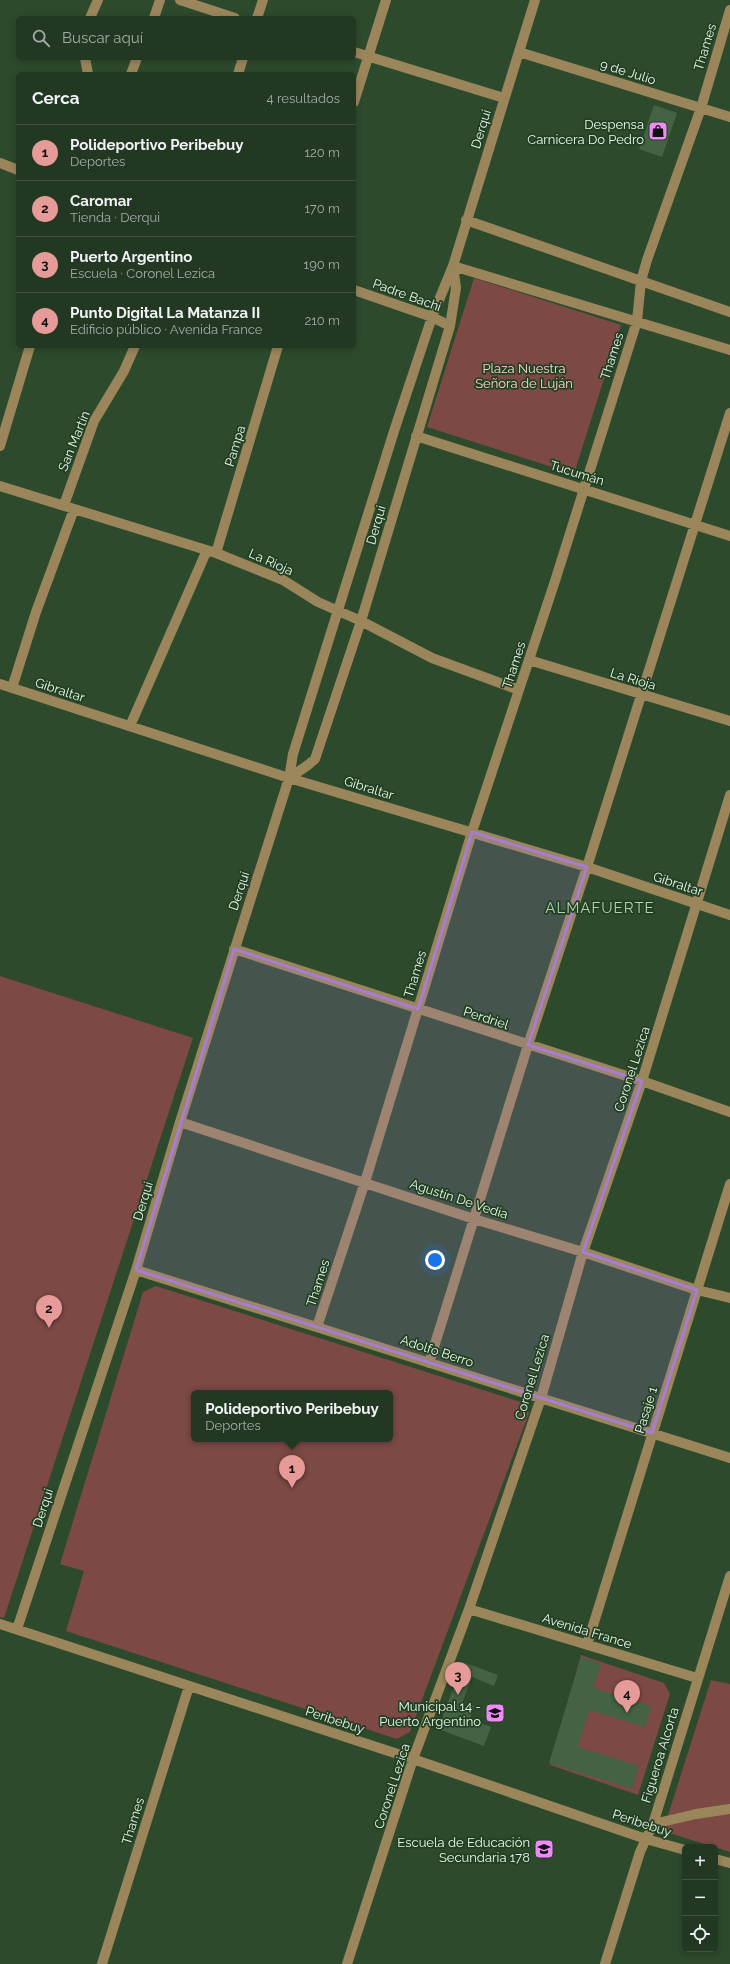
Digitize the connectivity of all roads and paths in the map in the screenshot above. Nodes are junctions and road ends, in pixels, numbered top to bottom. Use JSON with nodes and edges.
{"nodes":[{"id":1,"x":98,"y":0,"type":"edge"},
{"id":2,"x":160,"y":0,"type":"edge"},
{"id":3,"x":180,"y":0,"type":"edge"},
{"id":4,"x":263,"y":0,"type":"edge"},
{"id":5,"x":386,"y":0,"type":"edge"},
{"id":6,"x":535,"y":0,"type":"edge"},
{"id":7,"x":730,"y":10,"type":"edge"},
{"id":8,"x":91,"y":16,"type":"edge"},
{"id":9,"x":155,"y":16,"type":"edge"},
{"id":10,"x":228,"y":16,"type":"edge"},
{"id":11,"x":258,"y":16,"type":"edge"},
{"id":12,"x":356,"y":52,"type":"edge"},
{"id":13,"x":519,"y":52,"type":"junction"},
{"id":14,"x":370,"y":56,"type":"junction"},
{"id":15,"x":85,"y":60,"type":"edge"},
{"id":16,"x":136,"y":60,"type":"edge"},
{"id":17,"x":242,"y":60,"type":"edge"},
{"id":18,"x":88,"y":72,"type":"edge"},
{"id":19,"x":132,"y":72,"type":"edge"},
{"id":20,"x":239,"y":72,"type":"edge"},
{"id":21,"x":356,"y":96,"type":"edge"},
{"id":22,"x":504,"y":98,"type":"junction"},
{"id":23,"x":701,"y":108,"type":"junction"},
{"id":24,"x":730,"y":117,"type":"edge"},
{"id":25,"x":0,"y":163,"type":"edge"},
{"id":26,"x":16,"y":169,"type":"edge"},
{"id":27,"x":466,"y":220,"type":"junction"},
{"id":28,"x":453,"y":266,"type":"junction"},
{"id":29,"x":641,"y":281,"type":"junction"},
{"id":30,"x":356,"y":291,"type":"edge"},
{"id":31,"x":730,"y":312,"type":"edge"},
{"id":32,"x":432,"y":317,"type":"junction"},
{"id":33,"x":637,"y":321,"type":"junction"},
{"id":34,"x":450,"y":326,"type":"junction"},
{"id":35,"x":29,"y":348,"type":"edge"},
{"id":36,"x":134,"y":348,"type":"edge"},
{"id":37,"x":277,"y":348,"type":"edge"},
{"id":38,"x":730,"y":350,"type":"edge"},
{"id":39,"x":730,"y":413,"type":"edge"},
{"id":40,"x":416,"y":436,"type":"junction"},
{"id":41,"x":0,"y":446,"type":"edge"},
{"id":42,"x":0,"y":486,"type":"edge"},
{"id":43,"x":584,"y":489,"type":"junction"},
{"id":44,"x":64,"y":505,"type":"junction"},
{"id":45,"x":74,"y":509,"type":"junction"},
{"id":46,"x":696,"y":524,"type":"junction"},
{"id":47,"x":730,"y":536,"type":"edge"},
{"id":48,"x":212,"y":552,"type":"junction"},
{"id":49,"x":339,"y":612,"type":"junction"},
{"id":50,"x":361,"y":621,"type":"junction"},
{"id":51,"x":529,"y":660,"type":"junction"},
{"id":52,"x":0,"y":684,"type":"edge"},
{"id":53,"x":12,"y":688,"type":"junction"},
{"id":54,"x":519,"y":690,"type":"junction"},
{"id":55,"x":642,"y":695,"type":"junction"},
{"id":56,"x":730,"y":721,"type":"edge"},
{"id":57,"x":130,"y":726,"type":"junction"},
{"id":58,"x":289,"y":778,"type":"junction"},
{"id":59,"x":730,"y":794,"type":"edge"},
{"id":60,"x":472,"y":832,"type":"junction"},
{"id":61,"x":587,"y":867,"type":"junction"},
{"id":62,"x":696,"y":904,"type":"junction"},
{"id":63,"x":730,"y":915,"type":"edge"},
{"id":64,"x":234,"y":949,"type":"junction"},
{"id":65,"x":418,"y":1009,"type":"junction"},
{"id":66,"x":528,"y":1045,"type":"junction"},
{"id":67,"x":642,"y":1081,"type":"junction"},
{"id":68,"x":730,"y":1112,"type":"edge"},
{"id":69,"x":180,"y":1122,"type":"junction"},
{"id":70,"x":365,"y":1182,"type":"junction"},
{"id":71,"x":730,"y":1184,"type":"edge"},
{"id":72,"x":474,"y":1219,"type":"junction"},
{"id":73,"x":583,"y":1252,"type":"junction"},
{"id":74,"x":136,"y":1270,"type":"junction"},
{"id":75,"x":698,"y":1290,"type":"junction"},
{"id":76,"x":730,"y":1298,"type":"edge"},
{"id":77,"x":317,"y":1327,"type":"junction"},
{"id":78,"x":429,"y":1363,"type":"junction"},
{"id":79,"x":541,"y":1398,"type":"junction"},
{"id":80,"x":652,"y":1433,"type":"junction"},
{"id":81,"x":730,"y":1458,"type":"edge"},
{"id":82,"x":730,"y":1576,"type":"edge"},
{"id":83,"x":469,"y":1609,"type":"junction"},
{"id":84,"x":0,"y":1624,"type":"edge"},
{"id":85,"x":17,"y":1629,"type":"junction"},
{"id":86,"x":587,"y":1645,"type":"junction"},
{"id":87,"x":697,"y":1678,"type":"junction"},
{"id":88,"x":189,"y":1686,"type":"junction"},
{"id":89,"x":414,"y":1759,"type":"junction"},
{"id":90,"x":727,"y":1811,"type":"edge"},
{"id":91,"x":652,"y":1824,"type":"junction"},
{"id":92,"x":646,"y":1839,"type":"junction"},
{"id":93,"x":682,"y":1849,"type":"edge"},
{"id":94,"x":718,"y":1860,"type":"edge"},
{"id":95,"x":730,"y":1863,"type":"edge"},
{"id":96,"x":102,"y":1964,"type":"edge"},
{"id":97,"x":347,"y":1964,"type":"edge"},
{"id":98,"x":605,"y":1964,"type":"edge"}],
"edges":[{"from":1,"to":8,"type":"street"},
{"from":2,"to":9,"type":"street"},
{"from":3,"to":10,"type":"street"},
{"from":4,"to":11,"type":"street"},
{"from":5,"to":14,"type":"street"},
{"from":6,"to":13,"type":"street","name":"Derqui"},
{"from":7,"to":23,"type":"street","name":"Thames"},
{"from":12,"to":14,"type":"street"},
{"from":13,"to":22,"type":"street","name":"Derqui"},
{"from":13,"to":23,"type":"street","name":"9 de Julio"},
{"from":14,"to":21,"type":"street"},
{"from":14,"to":22,"type":"street"},
{"from":15,"to":18,"type":"street"},
{"from":16,"to":19,"type":"street"},
{"from":17,"to":20,"type":"street"},
{"from":22,"to":27,"type":"street","name":"Derqui"},
{"from":23,"to":24,"type":"street","name":"9 de Julio"},
{"from":23,"to":29,"type":"street","name":"Thames"},
{"from":25,"to":26,"type":"street"},
{"from":27,"to":28,"type":"street","name":"Derqui"},
{"from":27,"to":29,"type":"street"},
{"from":28,"to":32,"type":"street","name":"Derqui"},
{"from":28,"to":33,"type":"street"},
{"from":28,"to":34,"type":"street","name":"Derqui"},
{"from":29,"to":31,"type":"street"},
{"from":29,"to":33,"type":"street","name":"Thames"},
{"from":30,"to":32,"type":"street","name":"Padre Bachi"},
{"from":32,"to":34,"type":"street","name":"Padre Bachi"},
{"from":32,"to":49,"type":"street","name":"Derqui"},
{"from":33,"to":38,"type":"street"},
{"from":33,"to":43,"type":"street","name":"Thames"},
{"from":34,"to":40,"type":"street","name":"Derqui"},
{"from":35,"to":41,"type":"street"},
{"from":36,"to":44,"type":"street","name":"San Martín"},
{"from":37,"to":48,"type":"street","name":"Pampa"},
{"from":39,"to":46,"type":"street"},
{"from":40,"to":43,"type":"street","name":"Tucumán"},
{"from":40,"to":50,"type":"street","name":"Derqui"},
{"from":42,"to":44,"type":"street","name":"La Rioja"},
{"from":43,"to":46,"type":"street","name":"Tucumán"},
{"from":43,"to":51,"type":"street","name":"Thames"},
{"from":44,"to":45,"type":"street","name":"La Rioja"},
{"from":45,"to":48,"type":"street","name":"La Rioja"},
{"from":45,"to":53,"type":"street"},
{"from":46,"to":47,"type":"street","name":"Tucumán"},
{"from":46,"to":55,"type":"street"},
{"from":48,"to":49,"type":"street","name":"La Rioja"},
{"from":48,"to":57,"type":"street","name":"Pampa"},
{"from":49,"to":50,"type":"street","name":"La Rioja"},
{"from":49,"to":58,"type":"street","name":"Derqui"},
{"from":50,"to":54,"type":"street","name":"La Rioja"},
{"from":50,"to":58,"type":"street","name":"Derqui"},
{"from":51,"to":54,"type":"street","name":"Thames"},
{"from":51,"to":55,"type":"street","name":"La Rioja"},
{"from":52,"to":53,"type":"street","name":"Gibraltar"},
{"from":53,"to":57,"type":"street","name":"Gibraltar"},
{"from":54,"to":60,"type":"street","name":"Thames"},
{"from":55,"to":56,"type":"street","name":"La Rioja"},
{"from":55,"to":61,"type":"street"},
{"from":57,"to":58,"type":"street","name":"Gibraltar"},
{"from":58,"to":60,"type":"street","name":"Gibraltar"},
{"from":58,"to":64,"type":"street","name":"Derqui"},
{"from":59,"to":62,"type":"street","name":"Coronel Lezica"},
{"from":60,"to":61,"type":"street","name":"Gibraltar"},
{"from":60,"to":65,"type":"street","name":"Thames"},
{"from":61,"to":62,"type":"street","name":"Gibraltar"},
{"from":61,"to":66,"type":"street"},
{"from":62,"to":63,"type":"street","name":"Gibraltar"},
{"from":62,"to":67,"type":"street","name":"Coronel Lezica"},
{"from":64,"to":65,"type":"street","name":"Perdriel"},
{"from":64,"to":69,"type":"street","name":"Derqui"},
{"from":65,"to":66,"type":"street","name":"Perdriel"},
{"from":65,"to":70,"type":"street","name":"Thames"},
{"from":66,"to":67,"type":"street","name":"Perdriel"},
{"from":66,"to":72,"type":"street"},
{"from":67,"to":68,"type":"street","name":"Perdriel"},
{"from":67,"to":73,"type":"street","name":"Coronel Lezica"},
{"from":69,"to":70,"type":"street","name":"Agustín De Vedia"},
{"from":69,"to":74,"type":"street","name":"Derqui"},
{"from":70,"to":72,"type":"street","name":"Agustín De Vedia"},
{"from":70,"to":77,"type":"street","name":"Thames"},
{"from":71,"to":75,"type":"street","name":"Pasaje 1"},
{"from":72,"to":73,"type":"street","name":"Agustín De Vedia"},
{"from":72,"to":78,"type":"street"},
{"from":73,"to":75,"type":"street","name":"Agustín De Vedia"},
{"from":73,"to":79,"type":"street","name":"Coronel Lezica"},
{"from":74,"to":77,"type":"street","name":"Adolfo Berro"},
{"from":74,"to":85,"type":"street","name":"Derqui"},
{"from":75,"to":76,"type":"street","name":"Agustín De Vedia"},
{"from":75,"to":80,"type":"street","name":"Pasaje 1"},
{"from":77,"to":78,"type":"street","name":"Adolfo Berro"},
{"from":78,"to":79,"type":"street","name":"Adolfo Berro"},
{"from":79,"to":80,"type":"street","name":"Adolfo Berro"},
{"from":79,"to":83,"type":"street","name":"Coronel Lezica"},
{"from":80,"to":81,"type":"street","name":"Adolfo Berro"},
{"from":80,"to":86,"type":"street","name":"Pasaje 1"},
{"from":82,"to":87,"type":"street","name":"Figueroa Alcorta"},
{"from":83,"to":86,"type":"street","name":"Avenida France"},
{"from":83,"to":89,"type":"street","name":"Coronel Lezica"},
{"from":84,"to":85,"type":"street","name":"Peribebuy"},
{"from":85,"to":88,"type":"street","name":"Peribebuy"},
{"from":86,"to":87,"type":"street","name":"Avenida France"},
{"from":87,"to":91,"type":"street","name":"Figueroa Alcorta"},
{"from":88,"to":89,"type":"street","name":"Peribebuy"},
{"from":88,"to":96,"type":"street","name":"Thames"},
{"from":89,"to":92,"type":"street","name":"Peribebuy"},
{"from":89,"to":97,"type":"street","name":"Coronel Lezica"},
{"from":90,"to":91,"type":"street"},
{"from":91,"to":92,"type":"street","name":"Figueroa Alcorta"},
{"from":92,"to":93,"type":"street","name":"Peribebuy"},
{"from":92,"to":98,"type":"street","name":"Figueroa Alcorta"},
{"from":94,"to":95,"type":"street"}]}
